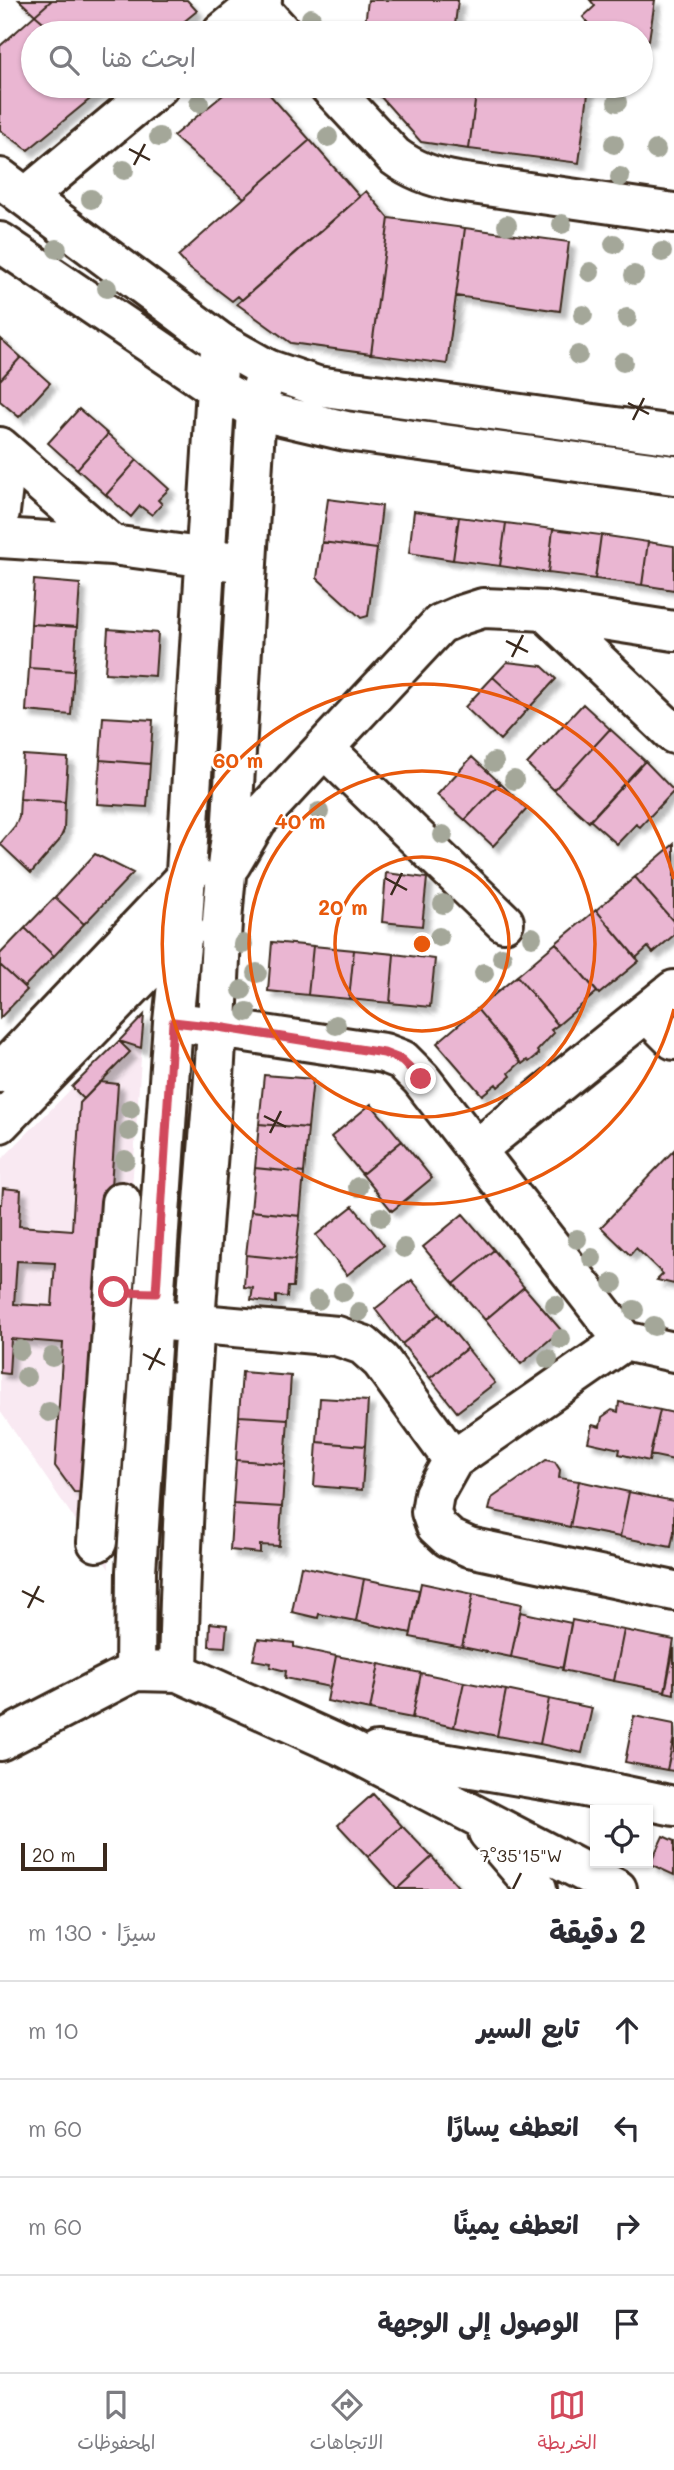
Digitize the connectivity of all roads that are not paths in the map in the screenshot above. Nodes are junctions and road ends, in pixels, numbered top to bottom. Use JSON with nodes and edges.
{"nodes":[{"id":1,"x":257,"y":2,"type":"edge"},
{"id":2,"x":236,"y":21,"type":"edge"},
{"id":3,"x":272,"y":21,"type":"edge"},
{"id":4,"x":142,"y":98,"type":"edge"},
{"id":5,"x":340,"y":98,"type":"edge"},
{"id":6,"x":13,"y":188,"type":"edge"},
{"id":7,"x":674,"y":212,"type":"edge"},
{"id":8,"x":0,"y":242,"type":"edge"},
{"id":9,"x":221,"y":343,"type":"junction"},
{"id":10,"x":267,"y":369,"type":"junction"},
{"id":11,"x":216,"y":388,"type":"junction"},
{"id":12,"x":256,"y":410,"type":"junction"},
{"id":13,"x":674,"y":435,"type":"edge"},
{"id":14,"x":3,"y":450,"type":"edge"},
{"id":15,"x":674,"y":475,"type":"edge"},
{"id":16,"x":0,"y":512,"type":"edge"},
{"id":17,"x":0,"y":538,"type":"edge"},
{"id":18,"x":112,"y":545,"type":"junction"},
{"id":19,"x":205,"y":558,"type":"junction"},
{"id":20,"x":246,"y":563,"type":"junction"},
{"id":21,"x":545,"y":611,"type":"junction"},
{"id":22,"x":674,"y":631,"type":"edge"},
{"id":23,"x":674,"y":734,"type":"edge"},
{"id":24,"x":325,"y":749,"type":"junction"},
{"id":25,"x":244,"y":829,"type":"junction"},
{"id":26,"x":225,"y":875,"type":"junction"},
{"id":27,"x":184,"y":878,"type":"junction"},
{"id":28,"x":504,"y":922,"type":"dead end"},
{"id":29,"x":181,"y":937,"type":"junction"},
{"id":30,"x":660,"y":1002,"type":"edge"},
{"id":31,"x":173,"y":1022,"type":"junction"},
{"id":32,"x":218,"y":1027,"type":"junction"},
{"id":33,"x":674,"y":1040,"type":"edge"},
{"id":34,"x":0,"y":1073,"type":"edge"},
{"id":35,"x":0,"y":1123,"type":"edge"},
{"id":36,"x":476,"y":1150,"type":"junction"},
{"id":37,"x":121,"y":1202,"type":"dead end"},
{"id":38,"x":114,"y":1292,"type":"junction"},
{"id":39,"x":155,"y":1306,"type":"junction"},
{"id":40,"x":194,"y":1323,"type":"junction"},
{"id":41,"x":624,"y":1341,"type":"junction"},
{"id":42,"x":674,"y":1352,"type":"edge"},
{"id":43,"x":453,"y":1460,"type":"junction"},
{"id":44,"x":140,"y":1521,"type":"junction"},
{"id":45,"x":674,"y":1591,"type":"edge"},
{"id":46,"x":135,"y":1671,"type":"junction"},
{"id":47,"x":178,"y":1672,"type":"junction"},
{"id":48,"x":0,"y":1741,"type":"edge"},
{"id":49,"x":344,"y":1747,"type":"junction"},
{"id":50,"x":674,"y":1806,"type":"edge"},
{"id":51,"x":475,"y":1817,"type":"junction"},
{"id":52,"x":537,"y":1889,"type":"edge"},
{"id":53,"x":617,"y":1889,"type":"edge"}],
"edges":[{"from":1,"to":2,"type":"street"},
{"from":1,"to":3,"type":"street"},
{"from":4,"to":6,"type":"street"},
{"from":5,"to":7,"type":"street"},
{"from":6,"to":9,"type":"street"},
{"from":8,"to":11,"type":"street"},
{"from":9,"to":10,"type":"street"},
{"from":9,"to":11,"type":"street"},
{"from":10,"to":12,"type":"street"},
{"from":10,"to":13,"type":"street"},
{"from":11,"to":12,"type":"street"},
{"from":11,"to":19,"type":"street"},
{"from":12,"to":15,"type":"street"},
{"from":12,"to":20,"type":"street"},
{"from":14,"to":16,"type":"street"},
{"from":14,"to":18,"type":"street"},
{"from":17,"to":18,"type":"street"},
{"from":18,"to":19,"type":"street"},
{"from":19,"to":20,"type":"street"},
{"from":19,"to":27,"type":"street"},
{"from":20,"to":25,"type":"street"},
{"from":21,"to":22,"type":"street"},
{"from":21,"to":23,"type":"street"},
{"from":21,"to":24,"type":"street"},
{"from":24,"to":25,"type":"street"},
{"from":24,"to":28,"type":"street"},
{"from":25,"to":26,"type":"street"},
{"from":25,"to":27,"type":"street"},
{"from":26,"to":29,"type":"street"},
{"from":26,"to":32,"type":"street"},
{"from":27,"to":29,"type":"street"},
{"from":27,"to":34,"type":"street"},
{"from":29,"to":31,"type":"street"},
{"from":29,"to":35,"type":"street"},
{"from":30,"to":33,"type":"street"},
{"from":30,"to":36,"type":"street"},
{"from":31,"to":32,"type":"street"},
{"from":31,"to":39,"type":"street"},
{"from":32,"to":36,"type":"street"},
{"from":32,"to":40,"type":"street"},
{"from":36,"to":41,"type":"street"},
{"from":37,"to":38,"type":"street"},
{"from":38,"to":39,"type":"street"},
{"from":38,"to":44,"type":"street"},
{"from":39,"to":40,"type":"street"},
{"from":39,"to":44,"type":"street"},
{"from":40,"to":43,"type":"street"},
{"from":40,"to":47,"type":"street"},
{"from":41,"to":42,"type":"street"},
{"from":41,"to":43,"type":"street"},
{"from":43,"to":45,"type":"street"},
{"from":44,"to":46,"type":"street"},
{"from":46,"to":47,"type":"street"},
{"from":46,"to":48,"type":"street"},
{"from":47,"to":49,"type":"street"},
{"from":49,"to":50,"type":"street"},
{"from":49,"to":51,"type":"street"},
{"from":51,"to":52,"type":"street"},
{"from":51,"to":53,"type":"street"}]}
